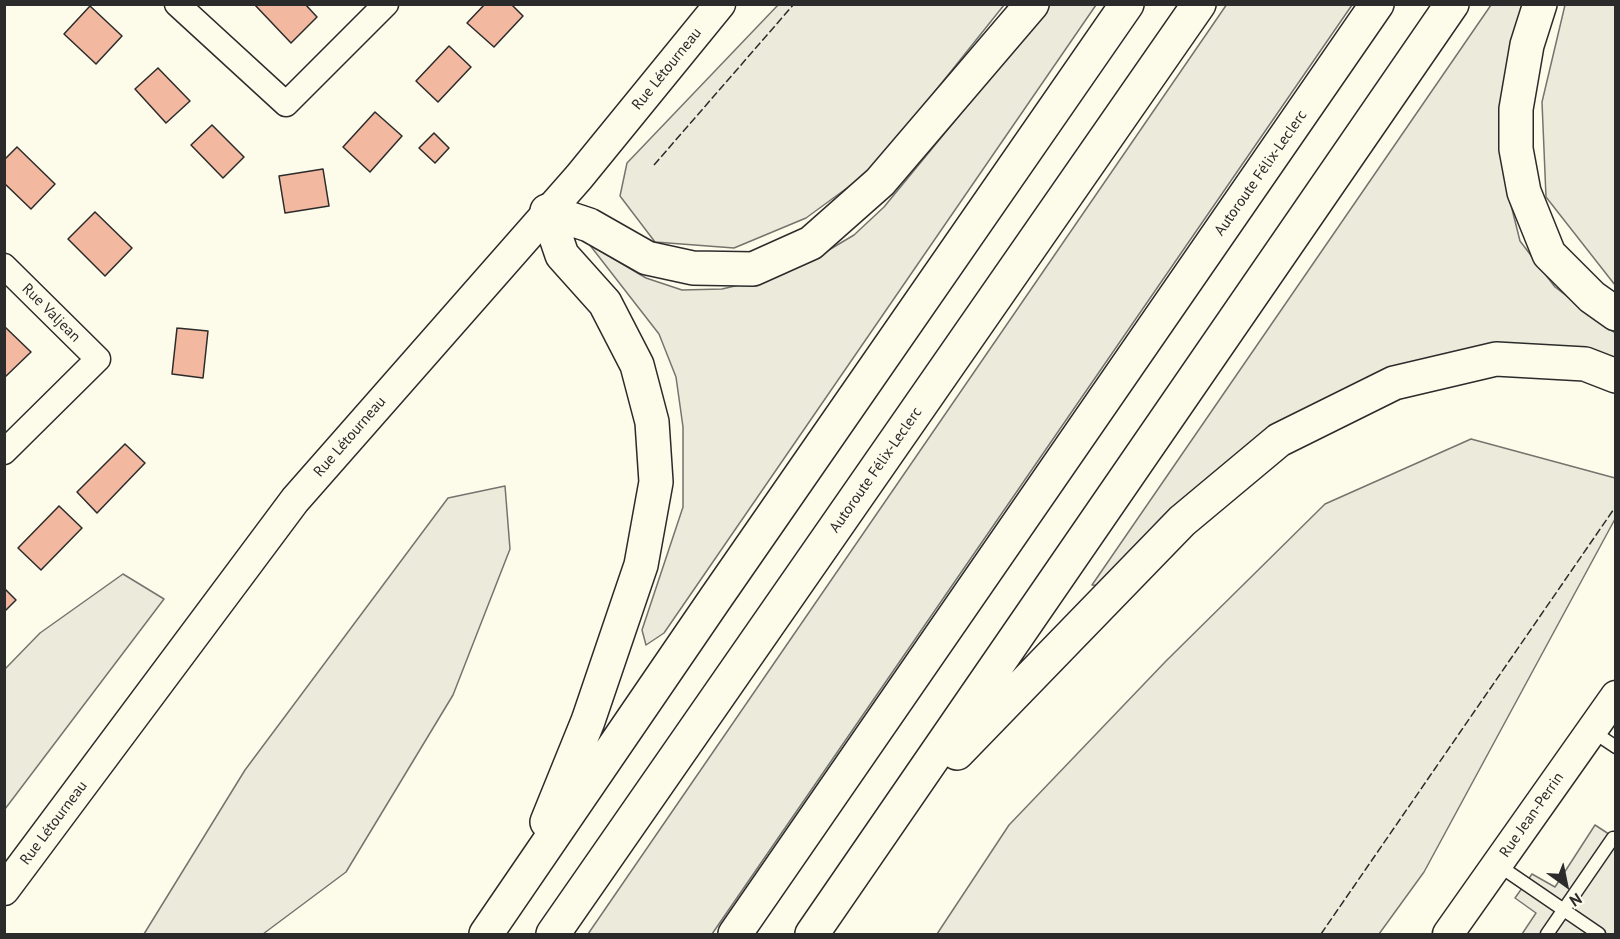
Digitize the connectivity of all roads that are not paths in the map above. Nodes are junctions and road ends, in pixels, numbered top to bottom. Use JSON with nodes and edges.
{"nodes":[{"id":1,"x":177,"y":4,"type":"edge"},
{"id":2,"x":386,"y":4,"type":"edge"},
{"id":3,"x":720,"y":4,"type":"edge"},
{"id":4,"x":1032,"y":4,"type":"edge"},
{"id":5,"x":1127,"y":4,"type":"edge"},
{"id":6,"x":1199,"y":4,"type":"edge"},
{"id":7,"x":1377,"y":4,"type":"edge"},
{"id":8,"x":1452,"y":4,"type":"edge"},
{"id":9,"x":1540,"y":4,"type":"edge"},
{"id":10,"x":547,"y":211,"type":"junction"},
{"id":11,"x":4,"y":266,"type":"edge"},
{"id":12,"x":1616,"y":314,"type":"edge"},
{"id":13,"x":1616,"y":376,"type":"edge"},
{"id":14,"x":4,"y":452,"type":"edge"},
{"id":15,"x":1616,"y":696,"type":"edge"},
{"id":16,"x":1591,"y":730,"type":"junction"},
{"id":17,"x":1616,"y":747,"type":"edge"},
{"id":18,"x":891,"y":821,"type":"junction"},
{"id":19,"x":1613,"y":837,"type":"dead end"},
{"id":20,"x":1497,"y":864,"type":"junction"},
{"id":21,"x":525,"y":879,"type":"junction"},
{"id":22,"x":4,"y":890,"type":"edge"},
{"id":23,"x":1564,"y":910,"type":"junction"},
{"id":24,"x":486,"y":934,"type":"edge"},
{"id":25,"x":553,"y":934,"type":"edge"},
{"id":26,"x":735,"y":934,"type":"edge"},
{"id":27,"x":812,"y":934,"type":"edge"},
{"id":28,"x":1448,"y":934,"type":"edge"},
{"id":29,"x":1547,"y":934,"type":"edge"},
{"id":30,"x":1599,"y":934,"type":"edge"}],
"edges":[{"from":1,"to":2,"type":"street"},
{"from":3,"to":10,"type":"street","name":"Rue Létourneau"},
{"from":4,"to":10,"type":"highway"},
{"from":5,"to":21,"type":"highway"},
{"from":6,"to":25,"type":"highway","name":"Autoroute Félix-Leclerc"},
{"from":7,"to":26,"type":"highway","name":"Autoroute Félix-Leclerc"},
{"from":8,"to":18,"type":"highway"},
{"from":9,"to":12,"type":"highway"},
{"from":10,"to":21,"type":"highway"},
{"from":10,"to":22,"type":"street","name":"Rue Létourneau"},
{"from":11,"to":14,"type":"street","name":"Rue Valjean"},
{"from":13,"to":18,"type":"highway"},
{"from":15,"to":16,"type":"street","name":"Rue Jean-Perrin"},
{"from":16,"to":17,"type":"lane"},
{"from":16,"to":20,"type":"street","name":"Rue Jean-Perrin"},
{"from":18,"to":27,"type":"highway"},
{"from":19,"to":23,"type":"lane"},
{"from":20,"to":23,"type":"lane"},
{"from":20,"to":28,"type":"street","name":"Rue Jean-Perrin"},
{"from":21,"to":24,"type":"highway"},
{"from":23,"to":29,"type":"lane"},
{"from":23,"to":30,"type":"lane"}]}
